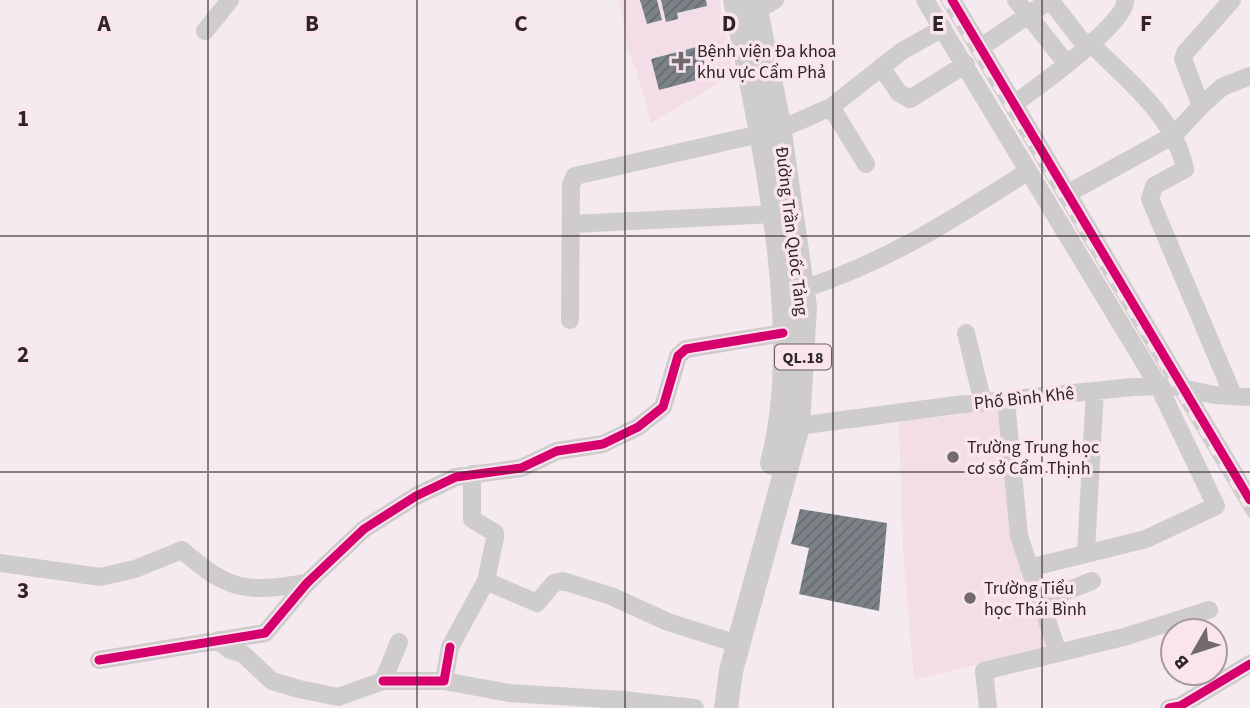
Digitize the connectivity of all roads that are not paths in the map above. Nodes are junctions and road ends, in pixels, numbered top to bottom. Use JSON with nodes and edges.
{"nodes":[{"id":1,"x":230,"y":0,"type":"edge"},
{"id":2,"x":925,"y":0,"type":"edge"},
{"id":3,"x":1016,"y":0,"type":"edge"},
{"id":4,"x":1050,"y":0,"type":"edge"},
{"id":5,"x":1232,"y":0,"type":"edge"},
{"id":6,"x":953,"y":1,"type":"edge"},
{"id":7,"x":1125,"y":2,"type":"dead end"},
{"id":8,"x":755,"y":3,"type":"edge"},
{"id":9,"x":1028,"y":15,"type":"junction"},
{"id":10,"x":943,"y":28,"type":"junction"},
{"id":11,"x":205,"y":31,"type":"dead end"},
{"id":12,"x":1087,"y":44,"type":"junction"},
{"id":13,"x":981,"y":48,"type":"junction"},
{"id":14,"x":966,"y":64,"type":"junction"},
{"id":15,"x":1067,"y":64,"type":"junction"},
{"id":16,"x":881,"y":67,"type":"junction"},
{"id":17,"x":1250,"y":76,"type":"edge"},
{"id":18,"x":1014,"y":104,"type":"junction"},
{"id":19,"x":1200,"y":106,"type":"junction"},
{"id":20,"x":831,"y":107,"type":"junction"},
{"id":21,"x":770,"y":132,"type":"junction"},
{"id":22,"x":1174,"y":135,"type":"junction"},
{"id":23,"x":866,"y":164,"type":"dead end"},
{"id":24,"x":1027,"y":172,"type":"junction"},
{"id":25,"x":1067,"y":194,"type":"junction"},
{"id":26,"x":772,"y":214,"type":"junction"},
{"id":27,"x":572,"y":224,"type":"junction"},
{"id":28,"x":803,"y":289,"type":"junction"},
{"id":29,"x":570,"y":320,"type":"dead end"},
{"id":30,"x":783,"y":332,"type":"junction"},
{"id":31,"x":966,"y":333,"type":"dead end"},
{"id":32,"x":1159,"y":387,"type":"junction"},
{"id":33,"x":1184,"y":388,"type":"junction"},
{"id":34,"x":1094,"y":391,"type":"junction"},
{"id":35,"x":1241,"y":396,"type":"edge"},
{"id":36,"x":1006,"y":401,"type":"junction"},
{"id":37,"x":982,"y":403,"type":"junction"},
{"id":38,"x":798,"y":426,"type":"junction"},
{"id":39,"x":472,"y":474,"type":"junction"},
{"id":40,"x":1250,"y":499,"type":"edge"},
{"id":41,"x":1086,"y":551,"type":"junction"},
{"id":42,"x":755,"y":554,"type":"junction"},
{"id":43,"x":0,"y":563,"type":"edge"},
{"id":44,"x":1030,"y":568,"type":"junction"},
{"id":45,"x":486,"y":581,"type":"junction"},
{"id":46,"x":1092,"y":581,"type":"dead end"},
{"id":47,"x":307,"y":583,"type":"junction"},
{"id":48,"x":1041,"y":601,"type":"junction"},
{"id":49,"x":1209,"y":610,"type":"dead end"},
{"id":50,"x":218,"y":640,"type":"junction"},
{"id":51,"x":725,"y":640,"type":"junction"},
{"id":52,"x":399,"y":642,"type":"dead end"},
{"id":53,"x":1058,"y":653,"type":"junction"},
{"id":54,"x":99,"y":660,"type":"dead end"},
{"id":55,"x":1250,"y":664,"type":"edge"},
{"id":56,"x":383,"y":681,"type":"junction"},
{"id":57,"x":444,"y":681,"type":"junction"},
{"id":58,"x":509,"y":701,"type":"edge"},
{"id":59,"x":1177,"y":707,"type":"edge"},
{"id":60,"x":695,"y":708,"type":"edge"},
{"id":61,"x":709,"y":708,"type":"edge"},
{"id":62,"x":726,"y":708,"type":"edge"},
{"id":63,"x":988,"y":708,"type":"edge"}],
"edges":[{"from":1,"to":11,"type":"street"},
{"from":2,"to":10,"type":"street"},
{"from":3,"to":9,"type":"street"},
{"from":4,"to":9,"type":"street"},
{"from":4,"to":12,"type":"street"},
{"from":5,"to":19,"type":"street"},
{"from":6,"to":13,"type":"street"},
{"from":7,"to":12,"type":"street"},
{"from":8,"to":21,"type":"highway","name":"Đường Trần Quốc Tảng","number":"QL.18"},
{"from":9,"to":13,"type":"street"},
{"from":9,"to":15,"type":"street"},
{"from":10,"to":14,"type":"street"},
{"from":10,"to":16,"type":"street"},
{"from":12,"to":15,"type":"street"},
{"from":12,"to":22,"type":"street"},
{"from":13,"to":18,"type":"street"},
{"from":14,"to":16,"type":"street"},
{"from":14,"to":24,"type":"street"},
{"from":15,"to":18,"type":"street"},
{"from":16,"to":20,"type":"street"},
{"from":17,"to":19,"type":"street"},
{"from":18,"to":25,"type":"street"},
{"from":19,"to":22,"type":"street"},
{"from":20,"to":21,"type":"street"},
{"from":20,"to":23,"type":"street"},
{"from":21,"to":26,"type":"highway","name":"Đường Trần Quốc Tảng","number":"QL.18"},
{"from":21,"to":27,"type":"street"},
{"from":21,"to":28,"type":"highway","name":"Đường Trần Quốc Tảng","number":"QL.18"},
{"from":22,"to":25,"type":"street"},
{"from":22,"to":35,"type":"street"},
{"from":24,"to":28,"type":"street"},
{"from":24,"to":32,"type":"street"},
{"from":25,"to":33,"type":"street"},
{"from":26,"to":27,"type":"street"},
{"from":26,"to":30,"type":"highway","name":"Đường Trần Quốc Tảng","number":"QL.18"},
{"from":27,"to":29,"type":"street"},
{"from":28,"to":38,"type":"highway","name":"Đường Trần Quốc Tảng","number":"QL.18"},
{"from":30,"to":39,"type":"street"},
{"from":30,"to":42,"type":"highway","name":"Đường Trần Quốc Tảng","number":"QL.18"},
{"from":31,"to":37,"type":"street"},
{"from":32,"to":33,"type":"street","name":"Phố Bình Khê"},
{"from":32,"to":34,"type":"street","name":"Phố Bình Khê"},
{"from":32,"to":41,"type":"street"},
{"from":33,"to":35,"type":"street","name":"Phố Bình Khê"},
{"from":33,"to":40,"type":"street"},
{"from":34,"to":36,"type":"street","name":"Phố Bình Khê"},
{"from":34,"to":41,"type":"street"},
{"from":36,"to":37,"type":"street","name":"Phố Bình Khê"},
{"from":36,"to":44,"type":"street"},
{"from":37,"to":38,"type":"street","name":"Phố Bình Khê"},
{"from":38,"to":42,"type":"highway","name":"Đường Trần Quốc Tảng","number":"QL.18"},
{"from":39,"to":45,"type":"street"},
{"from":39,"to":47,"type":"street"},
{"from":41,"to":44,"type":"street"},
{"from":42,"to":51,"type":"highway","name":"Đường Trần Quốc Tảng","number":"QL.18"},
{"from":42,"to":62,"type":"highway","name":"Đường Trần Quốc Tảng","number":"QL.18"},
{"from":43,"to":47,"type":"street"},
{"from":44,"to":48,"type":"street"},
{"from":45,"to":51,"type":"street"},
{"from":45,"to":57,"type":"street"},
{"from":46,"to":48,"type":"street"},
{"from":47,"to":50,"type":"street"},
{"from":48,"to":53,"type":"street"},
{"from":49,"to":53,"type":"street"},
{"from":50,"to":54,"type":"street"},
{"from":50,"to":56,"type":"street"},
{"from":51,"to":61,"type":"highway","name":"Đường Trần Quốc Tảng","number":"QL.18"},
{"from":52,"to":56,"type":"street"},
{"from":53,"to":63,"type":"street"},
{"from":55,"to":59,"type":"street"},
{"from":56,"to":57,"type":"street"},
{"from":57,"to":58,"type":"street"},
{"from":58,"to":60,"type":"street"}]}
